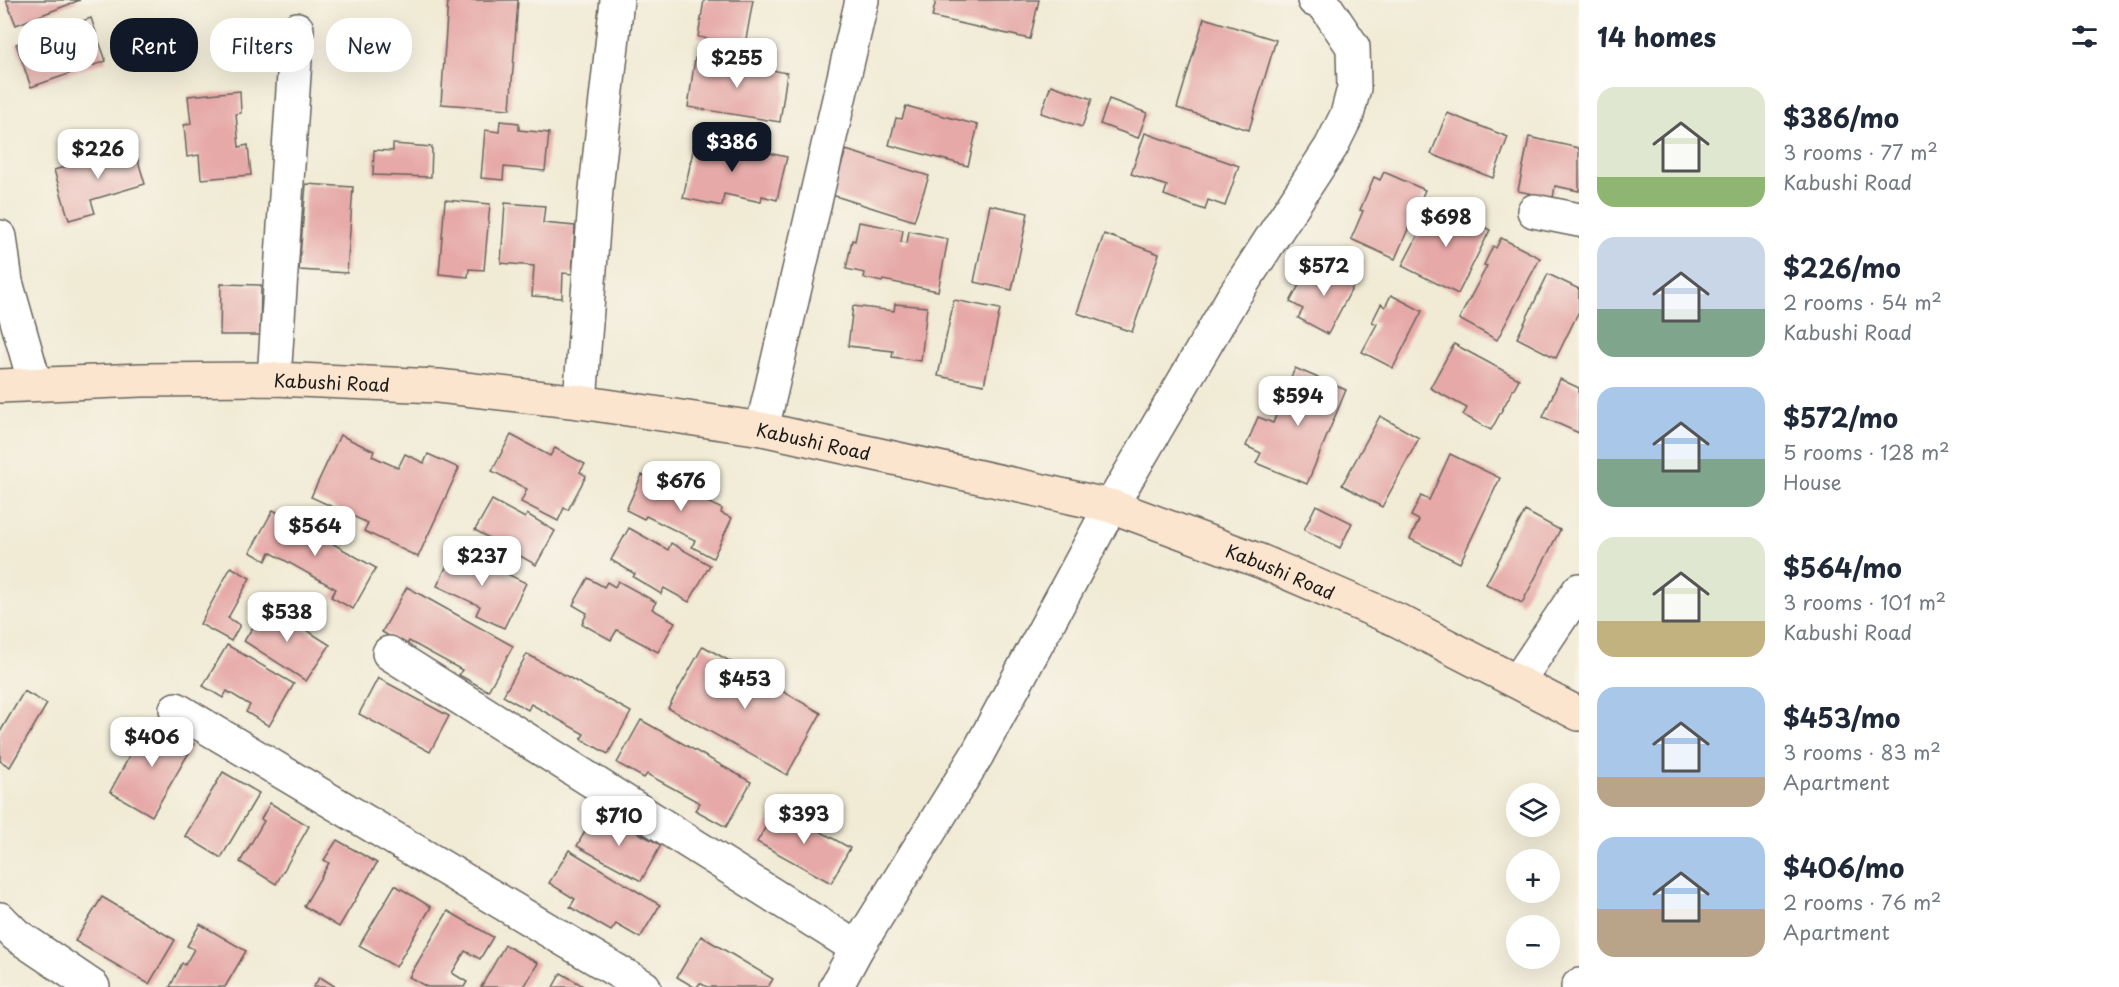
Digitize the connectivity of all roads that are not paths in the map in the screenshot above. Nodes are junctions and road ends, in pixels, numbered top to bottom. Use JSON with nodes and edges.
{"nodes":[{"id":1,"x":617,"y":0,"type":"edge"},
{"id":2,"x":862,"y":0,"type":"edge"},
{"id":3,"x":1314,"y":0,"type":"edge"},
{"id":4,"x":294,"y":72,"type":"edge"},
{"id":5,"x":1534,"y":211,"type":"dead end"},
{"id":6,"x":1579,"y":220,"type":"edge"},
{"id":7,"x":0,"y":237,"type":"edge"},
{"id":8,"x":274,"y":378,"type":"junction"},
{"id":9,"x":35,"y":384,"type":"junction"},
{"id":10,"x":0,"y":386,"type":"edge"},
{"id":11,"x":580,"y":402,"type":"junction"},
{"id":12,"x":762,"y":429,"type":"junction"},
{"id":13,"x":1111,"y":506,"type":"junction"},
{"id":14,"x":1579,"y":590,"type":"edge"},
{"id":15,"x":389,"y":653,"type":"dead end"},
{"id":16,"x":1518,"y":681,"type":"junction"},
{"id":17,"x":176,"y":709,"type":"dead end"},
{"id":18,"x":1579,"y":714,"type":"edge"},
{"id":19,"x":0,"y":919,"type":"edge"},
{"id":20,"x":857,"y":948,"type":"junction"},
{"id":21,"x":93,"y":987,"type":"edge"},
{"id":22,"x":644,"y":987,"type":"edge"},
{"id":23,"x":836,"y":987,"type":"edge"}],
"edges":[{"from":1,"to":11,"type":"street"},
{"from":2,"to":12,"type":"street"},
{"from":3,"to":13,"type":"street"},
{"from":4,"to":8,"type":"street"},
{"from":5,"to":6,"type":"street"},
{"from":7,"to":9,"type":"street"},
{"from":8,"to":9,"type":"main road","name":"Kabushi Road"},
{"from":8,"to":11,"type":"main road","name":"Kabushi Road"},
{"from":9,"to":10,"type":"main road","name":"Kabushi Road"},
{"from":11,"to":12,"type":"main road","name":"Kabushi Road"},
{"from":12,"to":13,"type":"main road","name":"Kabushi Road"},
{"from":13,"to":16,"type":"main road","name":"Kabushi Road"},
{"from":13,"to":20,"type":"street"},
{"from":14,"to":16,"type":"street"},
{"from":15,"to":20,"type":"street"},
{"from":16,"to":18,"type":"main road","name":"Kabushi Road"},
{"from":17,"to":22,"type":"street"},
{"from":19,"to":21,"type":"street"},
{"from":20,"to":23,"type":"street"}]}
